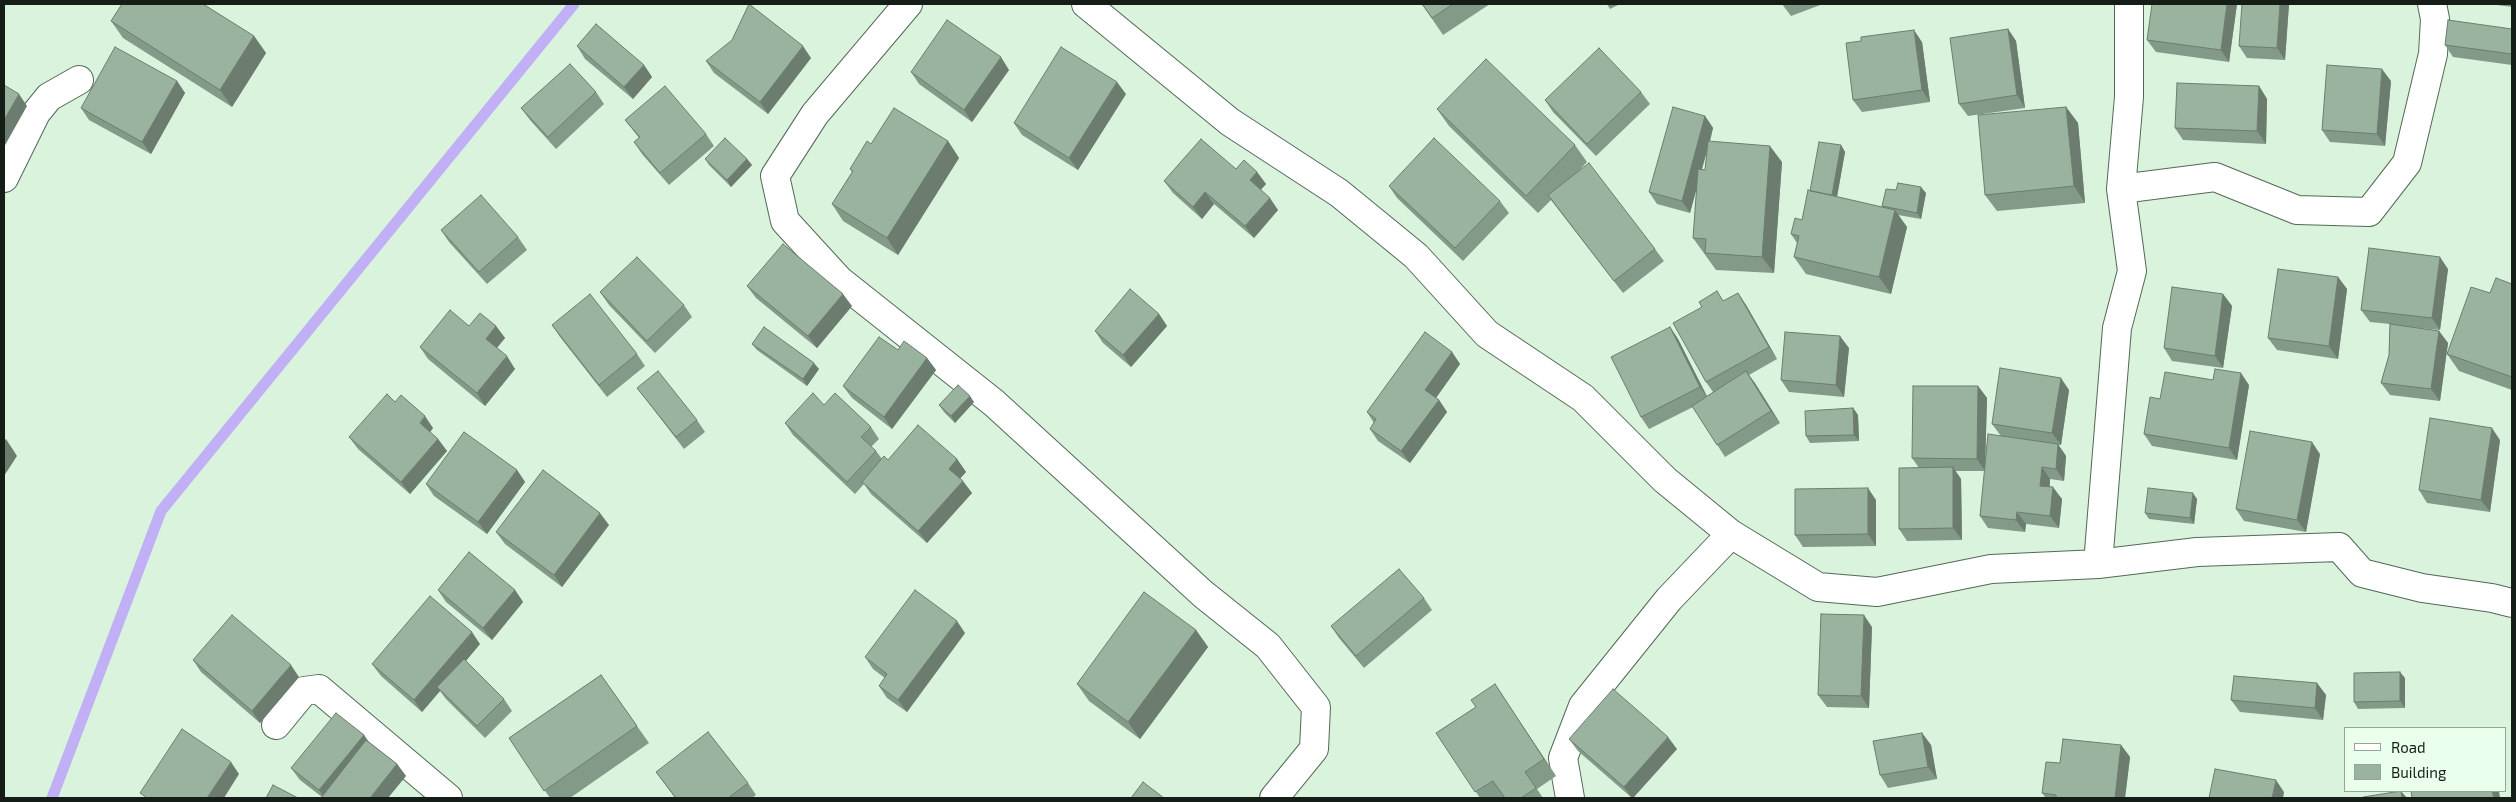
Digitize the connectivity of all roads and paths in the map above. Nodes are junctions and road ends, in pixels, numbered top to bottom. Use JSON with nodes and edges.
{"nodes":[{"id":1,"x":908,"y":4,"type":"edge"},
{"id":2,"x":1086,"y":4,"type":"edge"},
{"id":3,"x":2129,"y":4,"type":"edge"},
{"id":4,"x":2432,"y":4,"type":"edge"},
{"id":5,"x":79,"y":80,"type":"dead end"},
{"id":6,"x":4,"y":178,"type":"edge"},
{"id":7,"x":2121,"y":189,"type":"junction"},
{"id":8,"x":1731,"y":534,"type":"junction"},
{"id":9,"x":2098,"y":564,"type":"junction"},
{"id":10,"x":2512,"y":604,"type":"edge"},
{"id":11,"x":276,"y":725,"type":"dead end"},
{"id":12,"x":448,"y":798,"type":"edge"},
{"id":13,"x":1274,"y":798,"type":"edge"},
{"id":14,"x":1570,"y":798,"type":"edge"}],
"edges":[{"from":1,"to":13,"type":"street"},
{"from":2,"to":8,"type":"street"},
{"from":3,"to":7,"type":"street"},
{"from":4,"to":7,"type":"street"},
{"from":5,"to":6,"type":"street"},
{"from":7,"to":9,"type":"street"},
{"from":8,"to":9,"type":"street"},
{"from":8,"to":14,"type":"street"},
{"from":9,"to":10,"type":"street"},
{"from":11,"to":12,"type":"street"}]}
